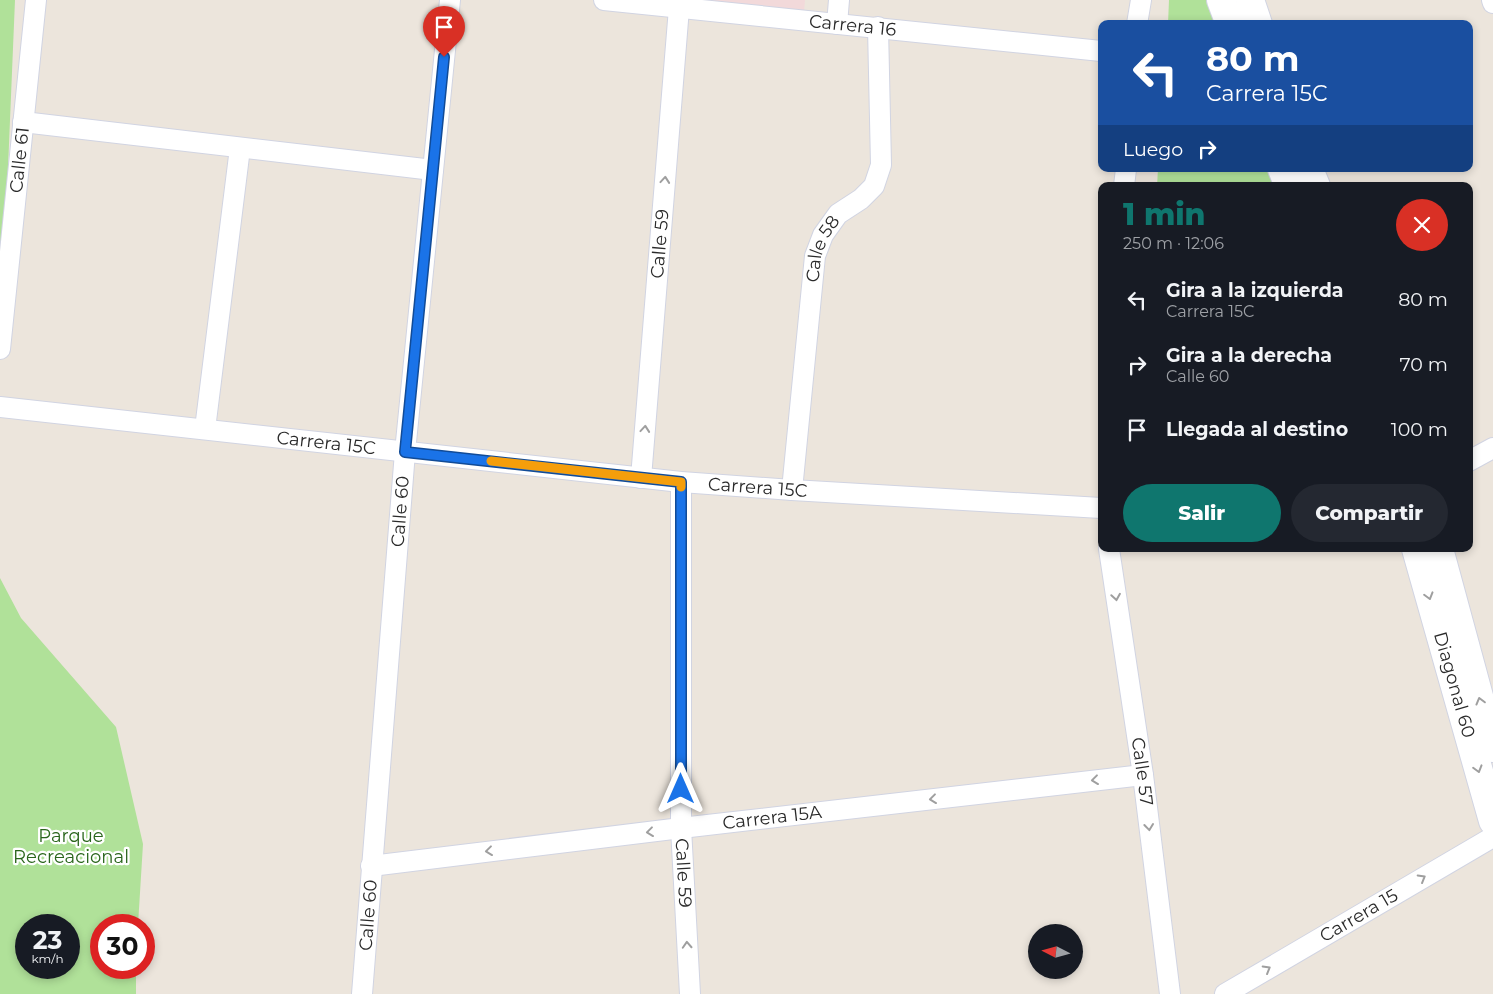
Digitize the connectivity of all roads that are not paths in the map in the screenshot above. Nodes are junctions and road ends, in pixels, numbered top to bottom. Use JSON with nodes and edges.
{"nodes":[{"id":1,"x":36,"y":0,"type":"edge"},
{"id":2,"x":450,"y":0,"type":"edge"},
{"id":3,"x":604,"y":0,"type":"edge"},
{"id":4,"x":839,"y":0,"type":"edge"},
{"id":5,"x":1140,"y":0,"type":"edge"},
{"id":6,"x":1221,"y":0,"type":"edge"},
{"id":7,"x":1250,"y":0,"type":"edge"},
{"id":8,"x":679,"y":8,"type":"junction"},
{"id":9,"x":1138,"y":20,"type":"edge"},
{"id":10,"x":1228,"y":20,"type":"edge"},
{"id":11,"x":1257,"y":20,"type":"edge"},
{"id":12,"x":837,"y":24,"type":"junction"},
{"id":13,"x":878,"y":27,"type":"junction"},
{"id":14,"x":1098,"y":51,"type":"edge"},
{"id":15,"x":24,"y":122,"type":"junction"},
{"id":16,"x":240,"y":148,"type":"junction"},
{"id":17,"x":433,"y":170,"type":"junction"},
{"id":18,"x":0,"y":349,"type":"edge"},
{"id":19,"x":0,"y":407,"type":"edge"},
{"id":20,"x":205,"y":429,"type":"junction"},
{"id":21,"x":1493,"y":448,"type":"edge"},
{"id":22,"x":405,"y":452,"type":"junction"},
{"id":23,"x":1473,"y":459,"type":"edge"},
{"id":24,"x":641,"y":478,"type":"junction"},
{"id":25,"x":681,"y":482,"type":"junction"},
{"id":26,"x":792,"y":490,"type":"junction"},
{"id":27,"x":1098,"y":508,"type":"edge"},
{"id":28,"x":1109,"y":552,"type":"edge"},
{"id":29,"x":1417,"y":552,"type":"edge"},
{"id":30,"x":1440,"y":552,"type":"edge"},
{"id":31,"x":1493,"y":748,"type":"edge"},
{"id":32,"x":1143,"y":775,"type":"junction"},
{"id":33,"x":1493,"y":822,"type":"edge"},
{"id":34,"x":681,"y":828,"type":"junction"},
{"id":35,"x":1493,"y":837,"type":"edge"},
{"id":36,"x":371,"y":866,"type":"junction"},
{"id":37,"x":362,"y":994,"type":"edge"},
{"id":38,"x":690,"y":994,"type":"edge"},
{"id":39,"x":1170,"y":994,"type":"edge"},
{"id":40,"x":1225,"y":994,"type":"edge"}],
"edges":[{"from":1,"to":15,"type":"street","name":"Calle 61"},
{"from":2,"to":17,"type":"street","name":"Calle 60"},
{"from":3,"to":8,"type":"street","name":"Carrera 16"},
{"from":4,"to":12,"type":"street"},
{"from":5,"to":9,"type":"street"},
{"from":6,"to":10,"type":"street"},
{"from":7,"to":11,"type":"street"},
{"from":8,"to":12,"type":"street","name":"Carrera 16"},
{"from":24,"to":8,"type":"street","name":"Calle 59","one_way":true},
{"from":12,"to":13,"type":"street","name":"Carrera 16"},
{"from":13,"to":14,"type":"street","name":"Carrera 16"},
{"from":13,"to":26,"type":"street","name":"Calle 58"},
{"from":15,"to":16,"type":"street"},
{"from":15,"to":18,"type":"street","name":"Calle 61"},
{"from":16,"to":17,"type":"street"},
{"from":16,"to":20,"type":"street"},
{"from":17,"to":22,"type":"street","name":"Calle 60"},
{"from":19,"to":20,"type":"street","name":"Carrera 15C"},
{"from":20,"to":22,"type":"street","name":"Carrera 15C"},
{"from":21,"to":23,"type":"street"},
{"from":22,"to":24,"type":"street","name":"Carrera 15C"},
{"from":22,"to":36,"type":"street","name":"Calle 60"},
{"from":24,"to":25,"type":"street","name":"Carrera 15C"},
{"from":25,"to":26,"type":"street","name":"Carrera 15C"},
{"from":25,"to":34,"type":"street","name":"Calle 59"},
{"from":26,"to":27,"type":"street","name":"Carrera 15C"},
{"from":28,"to":32,"type":"street","name":"Calle 57","one_way":true},
{"from":29,"to":33,"type":"street","name":"Diagonal 60","one_way":true},
{"from":31,"to":30,"type":"street","name":"Diagonal 60","one_way":true},
{"from":32,"to":34,"type":"street","name":"Carrera 15A","one_way":true},
{"from":32,"to":39,"type":"street","name":"Calle 57","one_way":true},
{"from":34,"to":36,"type":"street","name":"Carrera 15A","one_way":true},
{"from":38,"to":34,"type":"street","name":"Calle 59","one_way":true},
{"from":40,"to":35,"type":"street","name":"Carrera 15","one_way":true},
{"from":36,"to":37,"type":"street","name":"Calle 60"}]}
